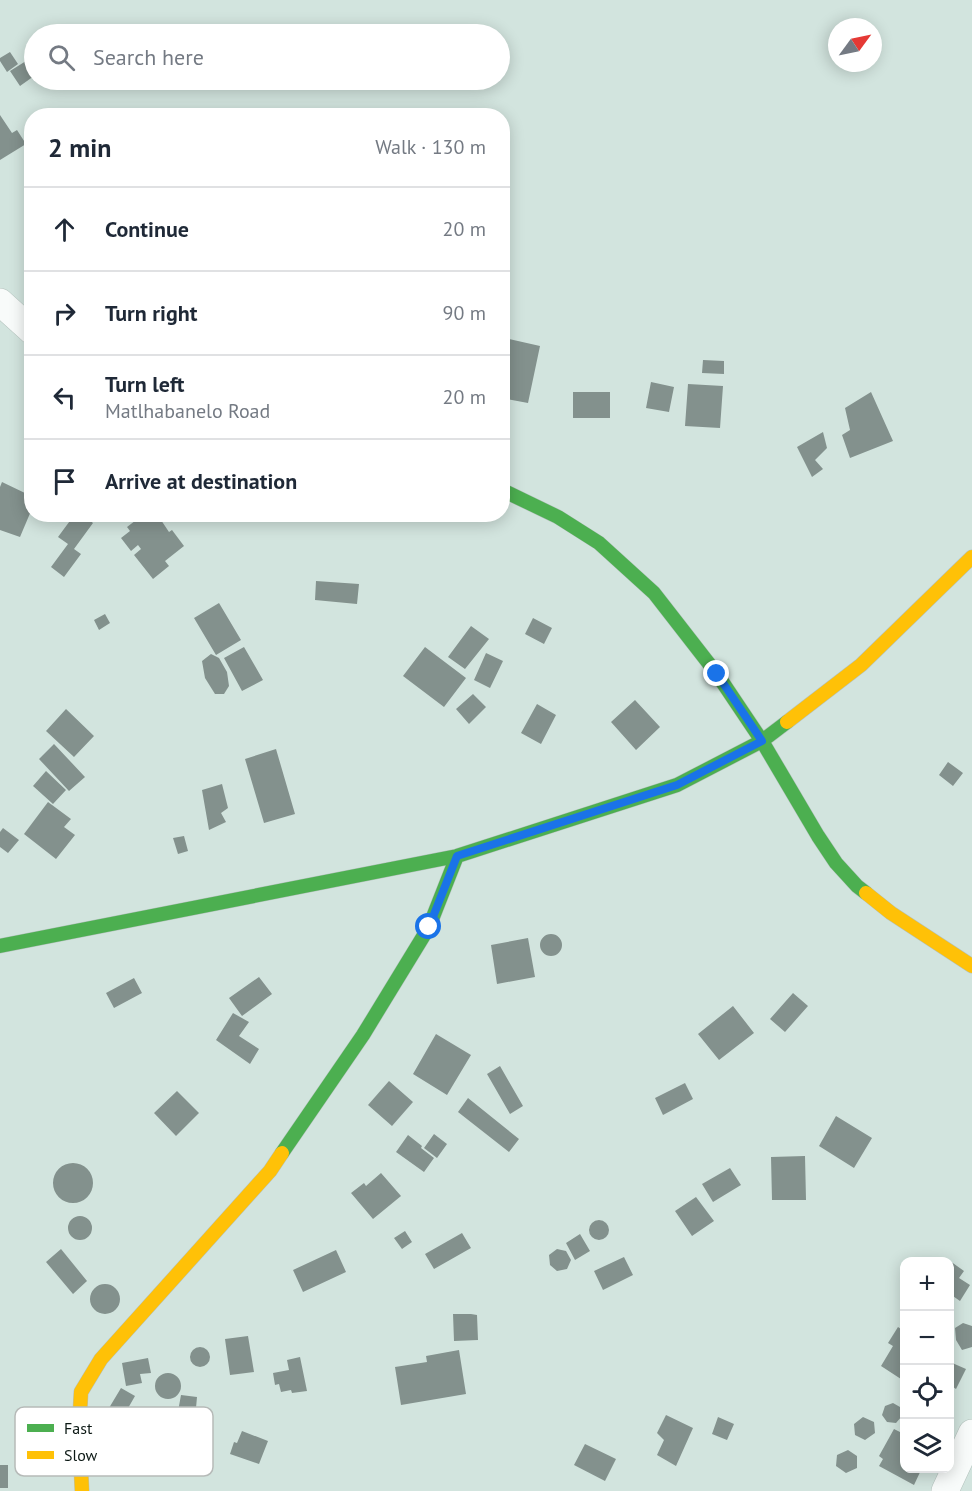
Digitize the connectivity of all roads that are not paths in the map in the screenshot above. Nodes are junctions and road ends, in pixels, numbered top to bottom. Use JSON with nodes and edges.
{"nodes":[{"id":1,"x":1,"y":305,"type":"edge"},
{"id":2,"x":24,"y":324,"type":"edge"},
{"id":3,"x":510,"y":494,"type":"edge"},
{"id":4,"x":972,"y":557,"type":"edge"},
{"id":5,"x":762,"y":741,"type":"junction"},
{"id":6,"x":457,"y":856,"type":"junction"},
{"id":7,"x":0,"y":946,"type":"edge"},
{"id":8,"x":972,"y":966,"type":"edge"},
{"id":9,"x":80,"y":1407,"type":"edge"},
{"id":10,"x":972,"y":1433,"type":"edge"},
{"id":11,"x":81,"y":1476,"type":"edge"},
{"id":12,"x":82,"y":1491,"type":"edge"},
{"id":13,"x":945,"y":1491,"type":"edge"}],
"edges":[{"from":1,"to":2,"type":"street"},
{"from":3,"to":5,"type":"street"},
{"from":4,"to":5,"type":"street"},
{"from":5,"to":6,"type":"street"},
{"from":5,"to":8,"type":"street"},
{"from":6,"to":7,"type":"street"},
{"from":6,"to":9,"type":"street"},
{"from":10,"to":13,"type":"street"},
{"from":11,"to":12,"type":"street"}]}
